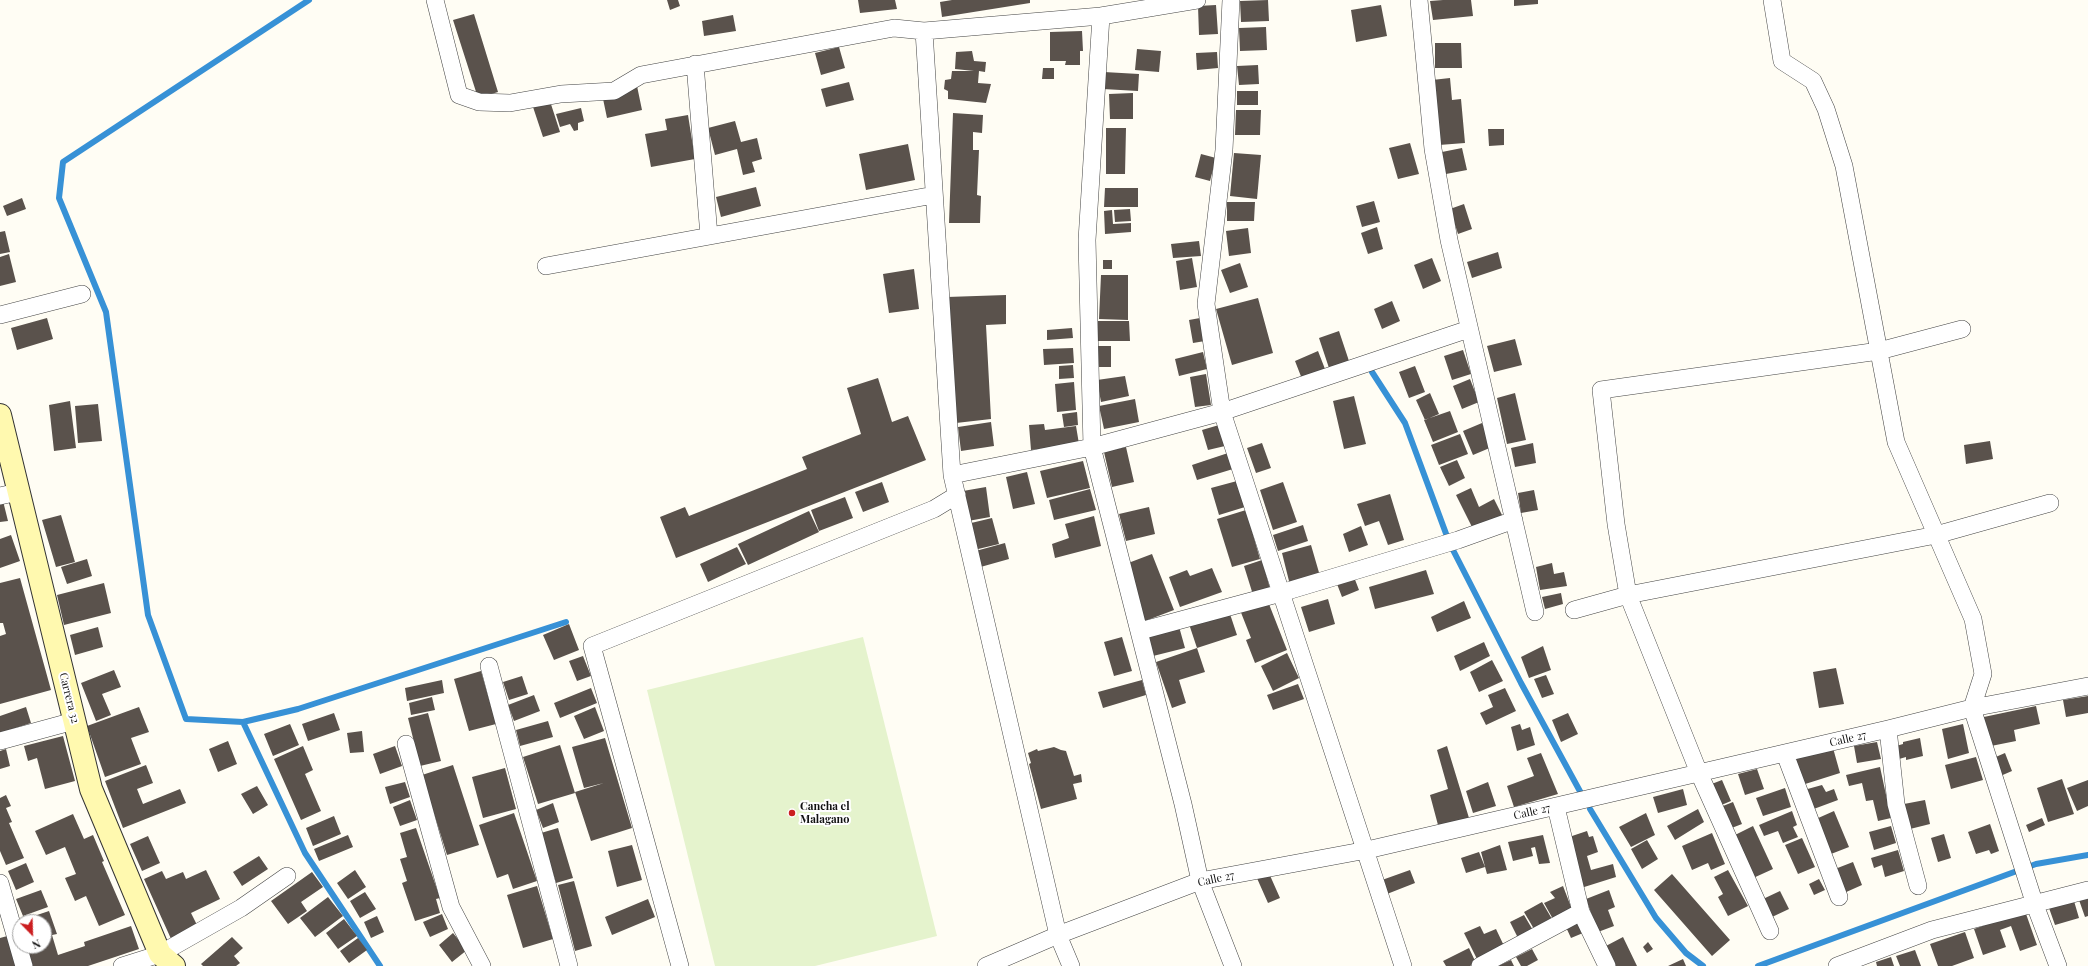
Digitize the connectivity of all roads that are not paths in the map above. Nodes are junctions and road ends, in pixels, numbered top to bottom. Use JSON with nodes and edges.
{"nodes":[{"id":1,"x":435,"y":0,"type":"edge"},
{"id":2,"x":1197,"y":0,"type":"edge"},
{"id":3,"x":1231,"y":0,"type":"edge"},
{"id":4,"x":1419,"y":0,"type":"edge"},
{"id":5,"x":1772,"y":0,"type":"edge"},
{"id":6,"x":1101,"y":16,"type":"junction"},
{"id":7,"x":924,"y":31,"type":"junction"},
{"id":8,"x":695,"y":64,"type":"junction"},
{"id":9,"x":934,"y":195,"type":"junction"},
{"id":10,"x":709,"y":236,"type":"junction"},
{"id":11,"x":546,"y":266,"type":"dead end"},
{"id":12,"x":82,"y":294,"type":"dead end"},
{"id":13,"x":0,"y":315,"type":"edge"},
{"id":14,"x":1469,"y":329,"type":"junction"},
{"id":15,"x":1962,"y":330,"type":"dead end"},
{"id":16,"x":1878,"y":351,"type":"junction"},
{"id":17,"x":1222,"y":412,"type":"junction"},
{"id":18,"x":0,"y":415,"type":"edge"},
{"id":19,"x":1092,"y":447,"type":"junction"},
{"id":20,"x":952,"y":475,"type":"junction"},
{"id":21,"x":9,"y":494,"type":"edge"},
{"id":22,"x":957,"y":494,"type":"junction"},
{"id":23,"x":2050,"y":503,"type":"dead end"},
{"id":24,"x":1514,"y":520,"type":"junction"},
{"id":25,"x":1936,"y":534,"type":"junction"},
{"id":26,"x":1280,"y":593,"type":"junction"},
{"id":27,"x":1628,"y":595,"type":"junction"},
{"id":28,"x":1574,"y":610,"type":"dead end"},
{"id":29,"x":1535,"y":612,"type":"dead end"},
{"id":30,"x":1140,"y":631,"type":"junction"},
{"id":31,"x":489,"y":666,"type":"dead end"},
{"id":32,"x":2088,"y":686,"type":"edge"},
{"id":33,"x":1972,"y":708,"type":"junction"},
{"id":34,"x":74,"y":721,"type":"junction"},
{"id":35,"x":1888,"y":730,"type":"junction"},
{"id":36,"x":0,"y":741,"type":"edge"},
{"id":37,"x":406,"y":744,"type":"dead end"},
{"id":38,"x":1785,"y":754,"type":"junction"},
{"id":39,"x":1699,"y":774,"type":"junction"},
{"id":40,"x":1556,"y":807,"type":"junction"},
{"id":41,"x":1367,"y":850,"type":"junction"},
{"id":42,"x":288,"y":876,"type":"dead end"},
{"id":43,"x":1200,"y":881,"type":"junction"},
{"id":44,"x":0,"y":883,"type":"edge"},
{"id":45,"x":1918,"y":886,"type":"dead end"},
{"id":46,"x":2088,"y":890,"type":"edge"},
{"id":47,"x":1839,"y":897,"type":"dead end"},
{"id":48,"x":2032,"y":897,"type":"junction"},
{"id":49,"x":1581,"y":912,"type":"junction"},
{"id":50,"x":1770,"y":931,"type":"dead end"},
{"id":51,"x":1058,"y":935,"type":"junction"},
{"id":52,"x":167,"y":960,"type":"edge"},
{"id":53,"x":24,"y":966,"type":"edge"},
{"id":54,"x":122,"y":966,"type":"edge"},
{"id":55,"x":482,"y":966,"type":"edge"},
{"id":56,"x":569,"y":966,"type":"edge"},
{"id":57,"x":680,"y":966,"type":"edge"},
{"id":58,"x":986,"y":966,"type":"edge"},
{"id":59,"x":1071,"y":966,"type":"edge"},
{"id":60,"x":1233,"y":966,"type":"edge"},
{"id":61,"x":1403,"y":966,"type":"edge"},
{"id":62,"x":1480,"y":966,"type":"edge"},
{"id":63,"x":1607,"y":966,"type":"edge"},
{"id":64,"x":1837,"y":966,"type":"edge"},
{"id":65,"x":2058,"y":966,"type":"edge"}],
"edges":[{"from":1,"to":8,"type":"street"},
{"from":2,"to":6,"type":"street"},
{"from":3,"to":17,"type":"street"},
{"from":4,"to":14,"type":"street"},
{"from":5,"to":16,"type":"street"},
{"from":6,"to":7,"type":"street"},
{"from":6,"to":19,"type":"street"},
{"from":7,"to":8,"type":"street"},
{"from":7,"to":9,"type":"street"},
{"from":8,"to":10,"type":"street"},
{"from":9,"to":10,"type":"street"},
{"from":9,"to":20,"type":"street"},
{"from":10,"to":11,"type":"street"},
{"from":12,"to":13,"type":"street"},
{"from":14,"to":17,"type":"street"},
{"from":14,"to":24,"type":"street"},
{"from":15,"to":16,"type":"street"},
{"from":16,"to":25,"type":"street"},
{"from":16,"to":27,"type":"street"},
{"from":17,"to":19,"type":"street"},
{"from":17,"to":26,"type":"street"},
{"from":18,"to":21,"type":"main road","name":"Carrera 32"},
{"from":19,"to":20,"type":"street"},
{"from":19,"to":30,"type":"street"},
{"from":20,"to":22,"type":"street"},
{"from":21,"to":34,"type":"main road","name":"Carrera 32"},
{"from":22,"to":51,"type":"street"},
{"from":22,"to":57,"type":"street"},
{"from":23,"to":25,"type":"street"},
{"from":24,"to":26,"type":"street"},
{"from":24,"to":29,"type":"street"},
{"from":25,"to":27,"type":"street"},
{"from":25,"to":33,"type":"street"},
{"from":26,"to":30,"type":"street"},
{"from":26,"to":41,"type":"street"},
{"from":27,"to":28,"type":"street"},
{"from":27,"to":39,"type":"street"},
{"from":30,"to":43,"type":"street"},
{"from":31,"to":56,"type":"street"},
{"from":32,"to":33,"type":"street","name":"Calle 27"},
{"from":33,"to":35,"type":"street","name":"Calle 27"},
{"from":33,"to":48,"type":"street"},
{"from":34,"to":36,"type":"street"},
{"from":34,"to":52,"type":"main road","name":"Carrera 32"},
{"from":35,"to":38,"type":"street","name":"Calle 27"},
{"from":35,"to":45,"type":"street"},
{"from":37,"to":55,"type":"street"},
{"from":38,"to":39,"type":"street","name":"Calle 27"},
{"from":38,"to":47,"type":"street"},
{"from":39,"to":40,"type":"street","name":"Calle 27"},
{"from":39,"to":50,"type":"street"},
{"from":40,"to":41,"type":"street","name":"Calle 27"},
{"from":40,"to":49,"type":"street"},
{"from":41,"to":43,"type":"street","name":"Calle 27"},
{"from":41,"to":61,"type":"street"},
{"from":42,"to":52,"type":"street"},
{"from":43,"to":51,"type":"street","name":"Calle 27"},
{"from":43,"to":60,"type":"street"},
{"from":44,"to":53,"type":"street"},
{"from":46,"to":48,"type":"street"},
{"from":48,"to":64,"type":"street"},
{"from":48,"to":65,"type":"street"},
{"from":49,"to":62,"type":"street"},
{"from":49,"to":63,"type":"street"},
{"from":51,"to":58,"type":"street","name":"Calle 27"},
{"from":51,"to":59,"type":"street"},
{"from":52,"to":54,"type":"street"}]}
